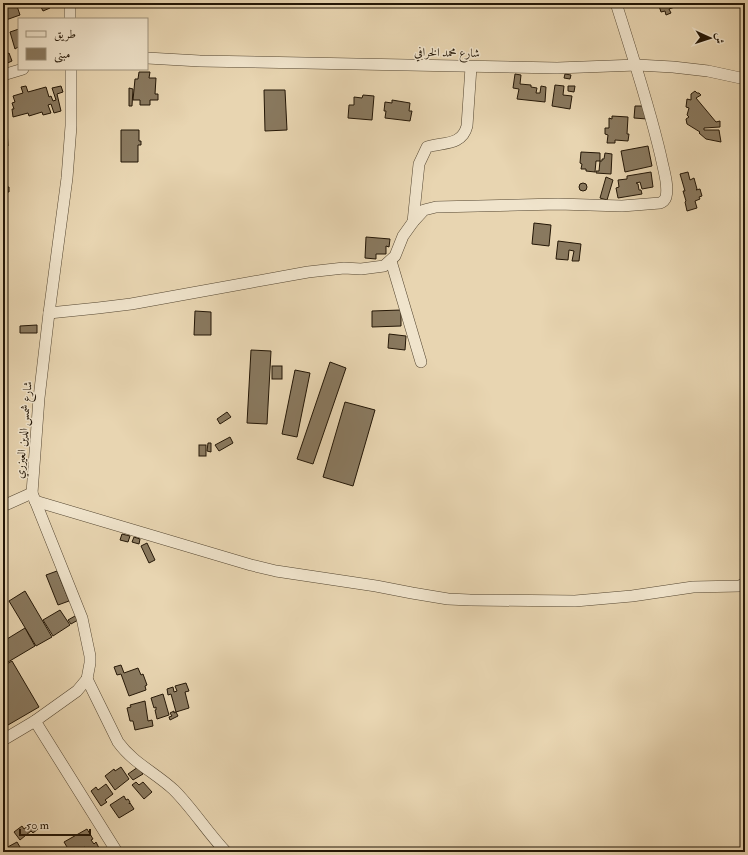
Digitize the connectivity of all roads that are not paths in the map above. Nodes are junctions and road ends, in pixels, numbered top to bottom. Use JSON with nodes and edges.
{"nodes":[{"id":1,"x":70,"y":3,"type":"edge"},
{"id":2,"x":616,"y":3,"type":"edge"},
{"id":3,"x":70,"y":18,"type":"edge"},
{"id":4,"x":148,"y":58,"type":"edge"},
{"id":5,"x":637,"y":65,"type":"junction"},
{"id":6,"x":470,"y":66,"type":"junction"},
{"id":7,"x":20,"y":70,"type":"edge"},
{"id":8,"x":71,"y":70,"type":"edge"},
{"id":9,"x":3,"y":75,"type":"edge"},
{"id":10,"x":745,"y":79,"type":"edge"},
{"id":11,"x":412,"y":222,"type":"junction"},
{"id":12,"x":390,"y":261,"type":"junction"},
{"id":13,"x":49,"y":313,"type":"junction"},
{"id":14,"x":421,"y":362,"type":"dead end"},
{"id":15,"x":33,"y":497,"type":"junction"},
{"id":16,"x":3,"y":506,"type":"edge"},
{"id":17,"x":745,"y":583,"type":"edge"},
{"id":18,"x":87,"y":679,"type":"junction"},
{"id":19,"x":35,"y":721,"type":"junction"},
{"id":20,"x":3,"y":740,"type":"edge"},
{"id":21,"x":117,"y":852,"type":"edge"},
{"id":22,"x":226,"y":852,"type":"edge"}],
"edges":[{"from":1,"to":3,"type":"street"},
{"from":2,"to":5,"type":"street"},
{"from":4,"to":6,"type":"street","name":"شارع محمد الخرافي"},
{"from":5,"to":6,"type":"street","name":"شارع محمد الخرافي"},
{"from":5,"to":10,"type":"street","name":"شارع محمد الخرافي"},
{"from":5,"to":11,"type":"street"},
{"from":6,"to":11,"type":"street"},
{"from":7,"to":9,"type":"street"},
{"from":8,"to":13,"type":"street","name":"شارع شمس الدين العيزري"},
{"from":11,"to":12,"type":"street"},
{"from":12,"to":13,"type":"street"},
{"from":12,"to":14,"type":"street"},
{"from":13,"to":15,"type":"street","name":"شارع شمس الدين العيزري"},
{"from":15,"to":16,"type":"street"},
{"from":15,"to":17,"type":"street"},
{"from":15,"to":18,"type":"street","name":"شارع شمس الدين العيزري"},
{"from":18,"to":19,"type":"street"},
{"from":18,"to":22,"type":"street"},
{"from":19,"to":20,"type":"street"},
{"from":19,"to":21,"type":"street"}]}
